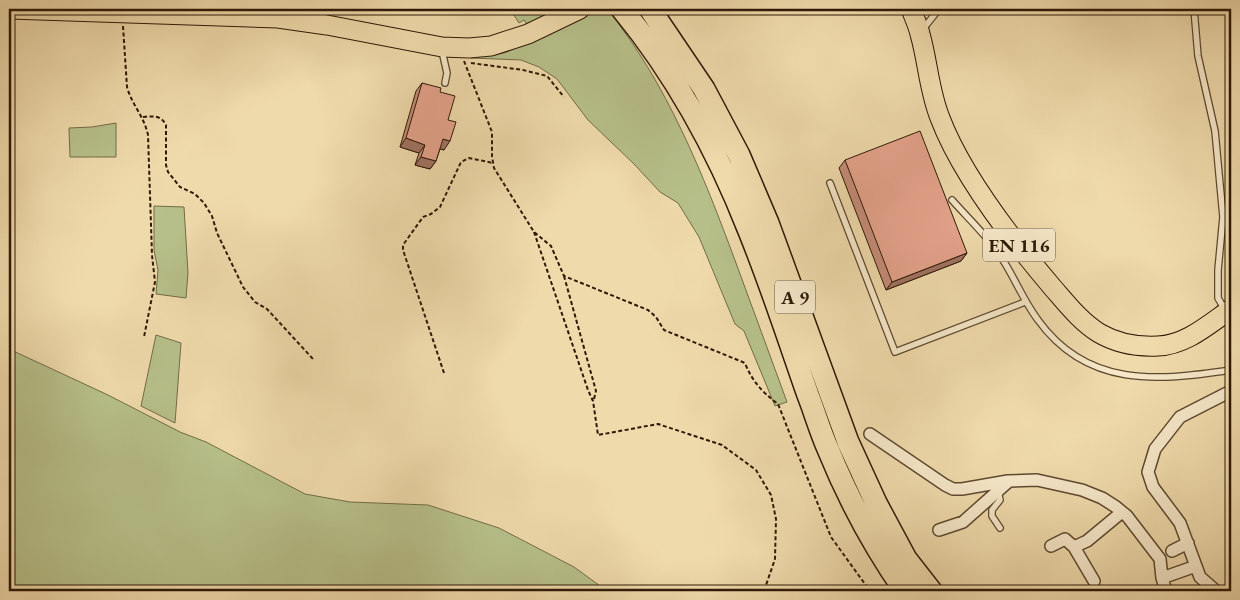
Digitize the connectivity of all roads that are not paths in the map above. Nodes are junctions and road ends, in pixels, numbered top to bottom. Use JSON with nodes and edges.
{"nodes":[{"id":1,"x":9,"y":9,"type":"edge"},
{"id":2,"x":580,"y":9,"type":"edge"},
{"id":3,"x":622,"y":9,"type":"edge"},
{"id":4,"x":650,"y":9,"type":"edge"},
{"id":5,"x":911,"y":9,"type":"edge"},
{"id":6,"x":939,"y":9,"type":"edge"},
{"id":7,"x":1194,"y":9,"type":"edge"},
{"id":8,"x":920,"y":32,"type":"junction"},
{"id":9,"x":455,"y":52,"type":"junction"},
{"id":10,"x":445,"y":83,"type":"dead end"},
{"id":11,"x":830,"y":183,"type":"dead end"},
{"id":12,"x":952,"y":200,"type":"dead end"},
{"id":13,"x":1025,"y":302,"type":"junction"},
{"id":14,"x":1229,"y":311,"type":"edge"},
{"id":15,"x":1231,"y":370,"type":"edge"},
{"id":16,"x":1231,"y":391,"type":"edge"},
{"id":17,"x":870,"y":434,"type":"dead end"},
{"id":18,"x":1008,"y":482,"type":"junction"},
{"id":19,"x":998,"y":491,"type":"junction"},
{"id":20,"x":1122,"y":512,"type":"junction"},
{"id":21,"x":1000,"y":528,"type":"dead end"},
{"id":22,"x":939,"y":530,"type":"dead end"},
{"id":23,"x":1188,"y":543,"type":"junction"},
{"id":24,"x":1051,"y":546,"type":"dead end"},
{"id":25,"x":1074,"y":547,"type":"junction"},
{"id":26,"x":1172,"y":551,"type":"dead end"},
{"id":27,"x":1196,"y":566,"type":"junction"},
{"id":28,"x":1162,"y":578,"type":"junction"},
{"id":29,"x":1094,"y":581,"type":"dead end"},
{"id":30,"x":905,"y":591,"type":"edge"},
{"id":31,"x":930,"y":591,"type":"edge"},
{"id":32,"x":1166,"y":591,"type":"edge"},
{"id":33,"x":1216,"y":591,"type":"edge"}],
"edges":[{"from":1,"to":9,"type":"main road"},
{"from":2,"to":9,"type":"main road"},
{"from":3,"to":30,"type":"highway","number":"A 9"},
{"from":4,"to":31,"type":"highway","number":"A 9"},
{"from":5,"to":8,"type":"main road","number":"EN 116"},
{"from":6,"to":8,"type":"lane"},
{"from":7,"to":14,"type":"lane"},
{"from":8,"to":14,"type":"main road","number":"EN 116"},
{"from":9,"to":10,"type":"lane"},
{"from":11,"to":13,"type":"lane"},
{"from":12,"to":13,"type":"lane"},
{"from":13,"to":15,"type":"lane"},
{"from":16,"to":23,"type":"street"},
{"from":17,"to":18,"type":"street"},
{"from":18,"to":19,"type":"street"},
{"from":18,"to":20,"type":"street"},
{"from":19,"to":21,"type":"lane"},
{"from":19,"to":22,"type":"street"},
{"from":20,"to":25,"type":"street"},
{"from":20,"to":28,"type":"street"},
{"from":23,"to":26,"type":"street"},
{"from":23,"to":27,"type":"street"},
{"from":24,"to":25,"type":"street"},
{"from":25,"to":29,"type":"street"},
{"from":27,"to":28,"type":"street"},
{"from":27,"to":33,"type":"street"},
{"from":28,"to":32,"type":"street"}]}
